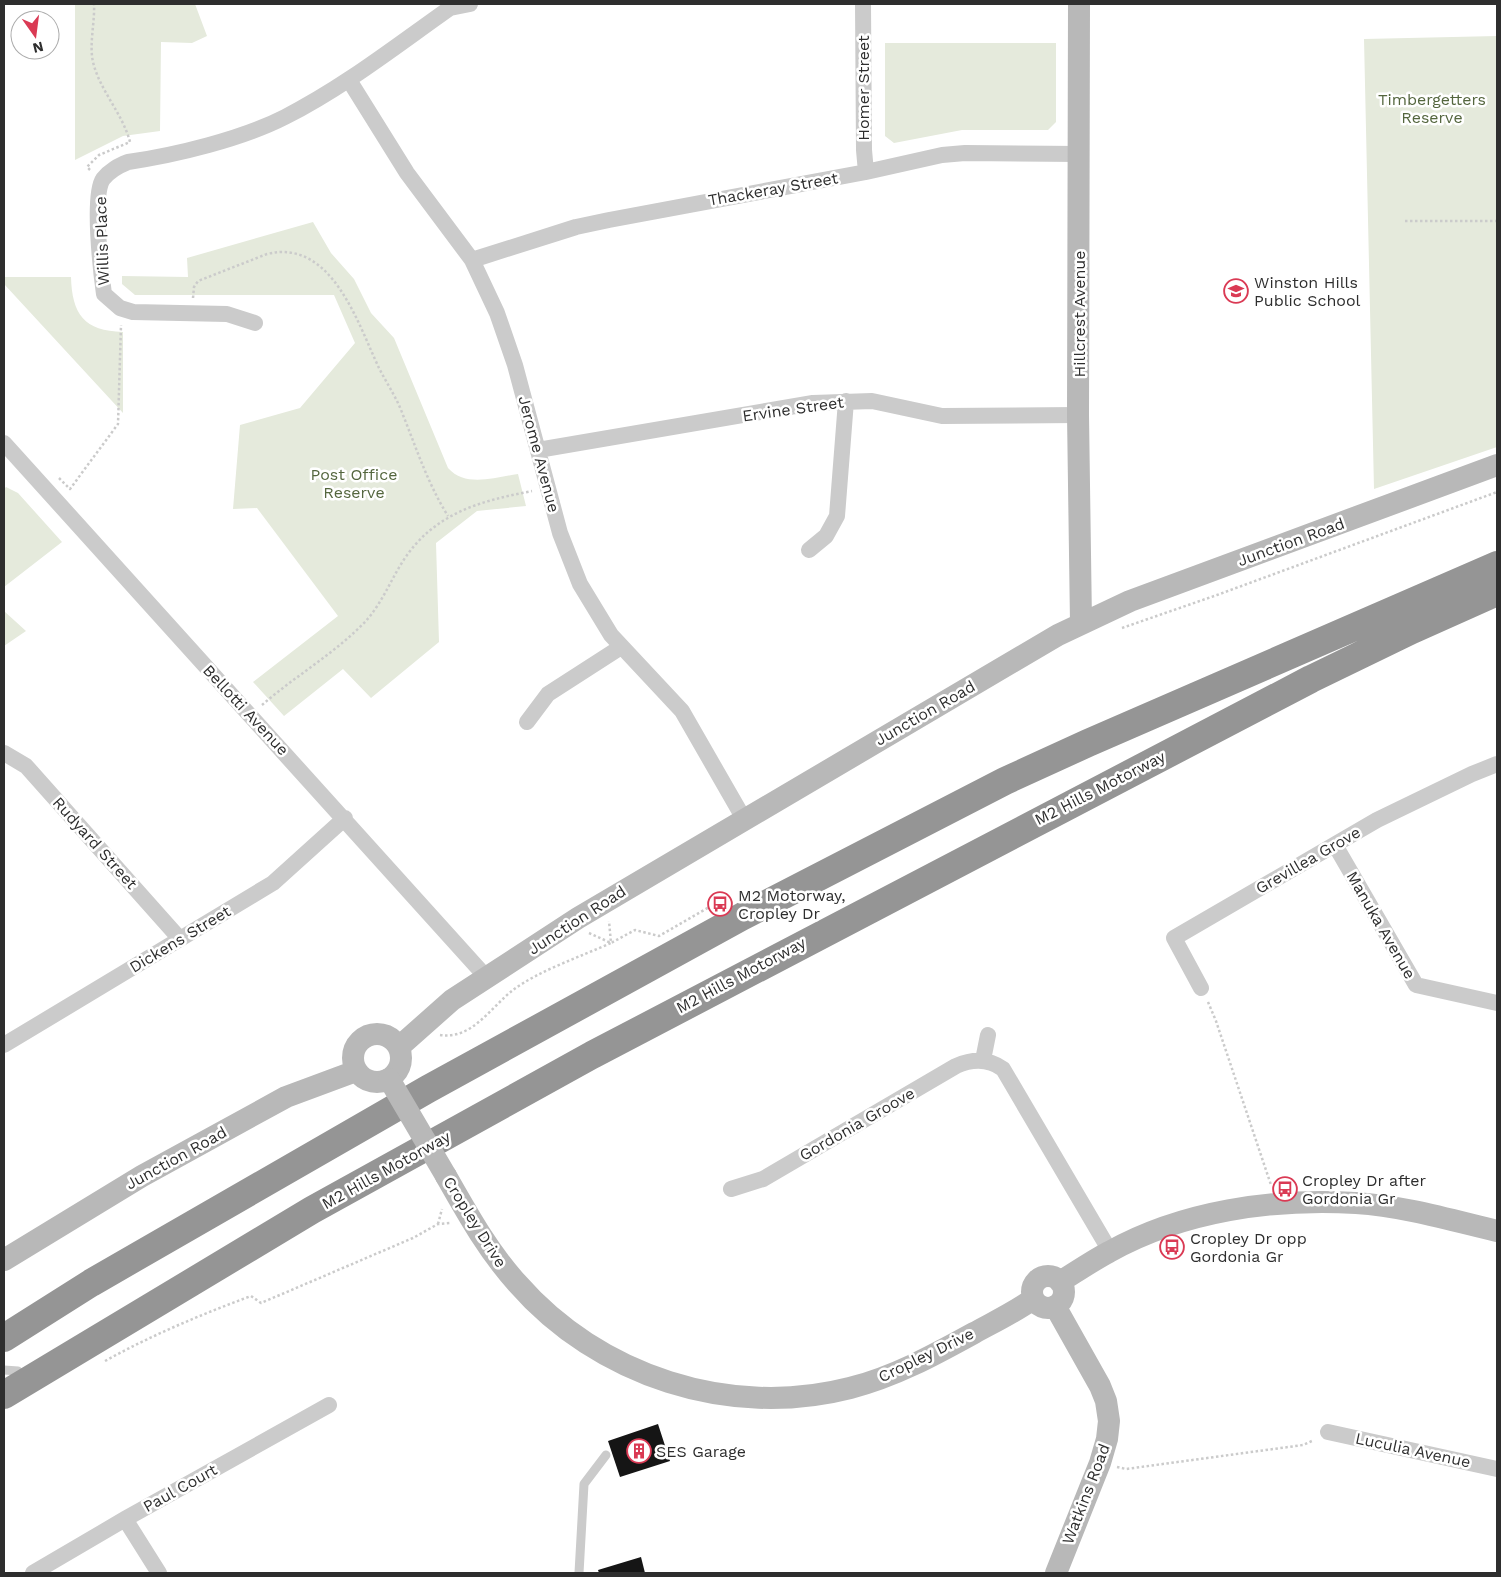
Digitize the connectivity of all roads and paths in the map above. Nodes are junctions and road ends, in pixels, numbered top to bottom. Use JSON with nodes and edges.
{"nodes":[{"id":1,"x":94,"y":4,"type":"edge"},
{"id":2,"x":470,"y":4,"type":"edge"},
{"id":3,"x":863,"y":4,"type":"edge"},
{"id":4,"x":1079,"y":4,"type":"edge"},
{"id":5,"x":349,"y":80,"type":"junction"},
{"id":6,"x":130,"y":142,"type":"dead end"},
{"id":7,"x":1079,"y":154,"type":"junction"},
{"id":8,"x":866,"y":172,"type":"junction"},
{"id":9,"x":1405,"y":221,"type":"dead end"},
{"id":10,"x":1497,"y":221,"type":"edge"},
{"id":11,"x":472,"y":260,"type":"junction"},
{"id":12,"x":120,"y":308,"type":"junction"},
{"id":13,"x":193,"y":312,"type":"junction"},
{"id":14,"x":255,"y":323,"type":"dead end"},
{"id":15,"x":846,"y":401,"type":"junction"},
{"id":16,"x":1078,"y":415,"type":"junction"},
{"id":17,"x":538,"y":450,"type":"junction"},
{"id":18,"x":7,"y":454,"type":"edge"},
{"id":19,"x":1497,"y":466,"type":"edge"},
{"id":20,"x":59,"y":478,"type":"dead end"},
{"id":21,"x":526,"y":492,"type":"dead end"},
{"id":22,"x":1497,"y":492,"type":"edge"},
{"id":23,"x":448,"y":516,"type":"junction"},
{"id":24,"x":809,"y":550,"type":"dead end"},
{"id":25,"x":1497,"y":565,"type":"edge"},
{"id":26,"x":1497,"y":592,"type":"edge"},
{"id":27,"x":1081,"y":624,"type":"junction"},
{"id":28,"x":1118,"y":629,"type":"dead end"},
{"id":29,"x":621,"y":647,"type":"junction"},
{"id":30,"x":266,"y":702,"type":"dead end"},
{"id":31,"x":527,"y":722,"type":"dead end"},
{"id":32,"x":4,"y":753,"type":"edge"},
{"id":33,"x":1497,"y":764,"type":"edge"},
{"id":34,"x":345,"y":818,"type":"junction"},
{"id":35,"x":744,"y":818,"type":"junction"},
{"id":36,"x":1335,"y":845,"type":"junction"},
{"id":37,"x":720,"y":904,"type":"dead end"},
{"id":38,"x":612,"y":916,"type":"dead end"},
{"id":39,"x":578,"y":918,"type":"junction"},
{"id":40,"x":180,"y":939,"type":"junction"},
{"id":41,"x":611,"y":943,"type":"junction"},
{"id":42,"x":487,"y":978,"type":"junction"},
{"id":43,"x":1202,"y":988,"type":"joint"},
{"id":44,"x":1497,"y":1003,"type":"edge"},
{"id":45,"x":421,"y":1026,"type":"junction"},
{"id":46,"x":988,"y":1035,"type":"dead end"},
{"id":47,"x":4,"y":1045,"type":"edge"},
{"id":48,"x":399,"y":1047,"type":"junction"},
{"id":49,"x":983,"y":1060,"type":"junction"},
{"id":50,"x":356,"y":1071,"type":"junction"},
{"id":51,"x":389,"y":1079,"type":"junction"},
{"id":52,"x":1271,"y":1185,"type":"dead end"},
{"id":53,"x":731,"y":1189,"type":"dead end"},
{"id":54,"x":442,"y":1207,"type":"dead end"},
{"id":55,"x":450,"y":1223,"type":"dead end"},
{"id":56,"x":438,"y":1224,"type":"junction"},
{"id":57,"x":1497,"y":1231,"type":"edge"},
{"id":58,"x":1110,"y":1251,"type":"junction"},
{"id":59,"x":4,"y":1260,"type":"edge"},
{"id":60,"x":1060,"y":1282,"type":"junction"},
{"id":61,"x":1033,"y":1299,"type":"junction"},
{"id":62,"x":1055,"y":1306,"type":"junction"},
{"id":63,"x":4,"y":1338,"type":"edge"},
{"id":64,"x":100,"y":1364,"type":"dead end"},
{"id":65,"x":11,"y":1382,"type":"edge"},
{"id":66,"x":328,"y":1405,"type":"dead end"},
{"id":67,"x":1328,"y":1432,"type":"joint"},
{"id":68,"x":606,"y":1455,"type":"dead end"},
{"id":69,"x":1100,"y":1462,"type":"junction"},
{"id":70,"x":1497,"y":1469,"type":"edge"},
{"id":71,"x":125,"y":1519,"type":"junction"},
{"id":72,"x":34,"y":1573,"type":"edge"},
{"id":73,"x":159,"y":1573,"type":"edge"},
{"id":74,"x":579,"y":1573,"type":"edge"},
{"id":75,"x":1056,"y":1573,"type":"edge"}],
"edges":[{"from":1,"to":6,"type":"path"},
{"from":2,"to":5,"type":"street","name":"Willis Place"},
{"from":3,"to":8,"type":"street","name":"Homer Street"},
{"from":4,"to":7,"type":"street","name":"Hillcrest Avenue"},
{"from":5,"to":11,"type":"street","name":"Jerome Avenue"},
{"from":5,"to":12,"type":"street","name":"Willis Place"},
{"from":7,"to":8,"type":"street","name":"Thackeray Street"},
{"from":7,"to":16,"type":"street","name":"Hillcrest Avenue"},
{"from":8,"to":11,"type":"street","name":"Thackeray Street"},
{"from":9,"to":10,"type":"path"},
{"from":11,"to":17,"type":"street","name":"Jerome Avenue"},
{"from":12,"to":13,"type":"street","name":"Willis Place"},
{"from":12,"to":20,"type":"path"},
{"from":13,"to":14,"type":"street","name":"Willis Place"},
{"from":13,"to":23,"type":"path"},
{"from":15,"to":16,"type":"street","name":"Ervine Street"},
{"from":15,"to":17,"type":"street","name":"Ervine Street"},
{"from":15,"to":24,"type":"street"},
{"from":16,"to":27,"type":"street","name":"Hillcrest Avenue"},
{"from":17,"to":29,"type":"street","name":"Jerome Avenue"},
{"from":18,"to":34,"type":"street","name":"Bellotti Avenue"},
{"from":19,"to":27,"type":"street","name":"Junction Road"},
{"from":21,"to":23,"type":"path"},
{"from":22,"to":28,"type":"path"},
{"from":23,"to":30,"type":"path"},
{"from":25,"to":63,"type":"highway"},
{"from":26,"to":65,"type":"highway","name":"M2 Hills Motorway"},
{"from":27,"to":35,"type":"street","name":"Junction Road"},
{"from":29,"to":31,"type":"street"},
{"from":29,"to":35,"type":"street","name":"Jerome Avenue"},
{"from":32,"to":40,"type":"street","name":"Rudyard Street"},
{"from":33,"to":36,"type":"street","name":"Grevillea Grove"},
{"from":34,"to":40,"type":"street","name":"Dickens Street"},
{"from":34,"to":42,"type":"street","name":"Bellotti Avenue"},
{"from":35,"to":39,"type":"street","name":"Junction Road"},
{"from":36,"to":43,"type":"street","name":"Grevillea Grove"},
{"from":36,"to":44,"type":"street","name":"Manuka Avenue"},
{"from":37,"to":41,"type":"path"},
{"from":38,"to":41,"type":"path"},
{"from":39,"to":41,"type":"path"},
{"from":39,"to":42,"type":"street","name":"Junction Road"},
{"from":40,"to":47,"type":"street","name":"Dickens Street"},
{"from":41,"to":45,"type":"path"},
{"from":42,"to":45,"type":"street","name":"Junction Road"},
{"from":43,"to":52,"type":"path"},
{"from":45,"to":48,"type":"street","name":"Junction Road"},
{"from":46,"to":49,"type":"street"},
{"from":48,"to":50,"type":"street"},
{"from":48,"to":51,"type":"street"},
{"from":49,"to":53,"type":"street","name":"Gordonia Groove"},
{"from":49,"to":58,"type":"street"},
{"from":50,"to":51,"type":"street"},
{"from":50,"to":59,"type":"street","name":"Junction Road"},
{"from":51,"to":61,"type":"street","name":"Cropley Drive","bridge":true},
{"from":54,"to":56,"type":"path"},
{"from":55,"to":56,"type":"path"},
{"from":56,"to":64,"type":"path"},
{"from":57,"to":58,"type":"street"},
{"from":58,"to":60,"type":"street"},
{"from":60,"to":61,"type":"street"},
{"from":60,"to":62,"type":"street"},
{"from":61,"to":62,"type":"street"},
{"from":62,"to":69,"type":"street","name":"Watkins Road"},
{"from":66,"to":71,"type":"street","name":"Paul Court"},
{"from":67,"to":69,"type":"path"},
{"from":67,"to":70,"type":"street","name":"Luculia Avenue"},
{"from":68,"to":74,"type":"lane"},
{"from":69,"to":75,"type":"street","name":"Watkins Road"},
{"from":71,"to":72,"type":"street","name":"Paul Court"},
{"from":71,"to":73,"type":"street"}]}
